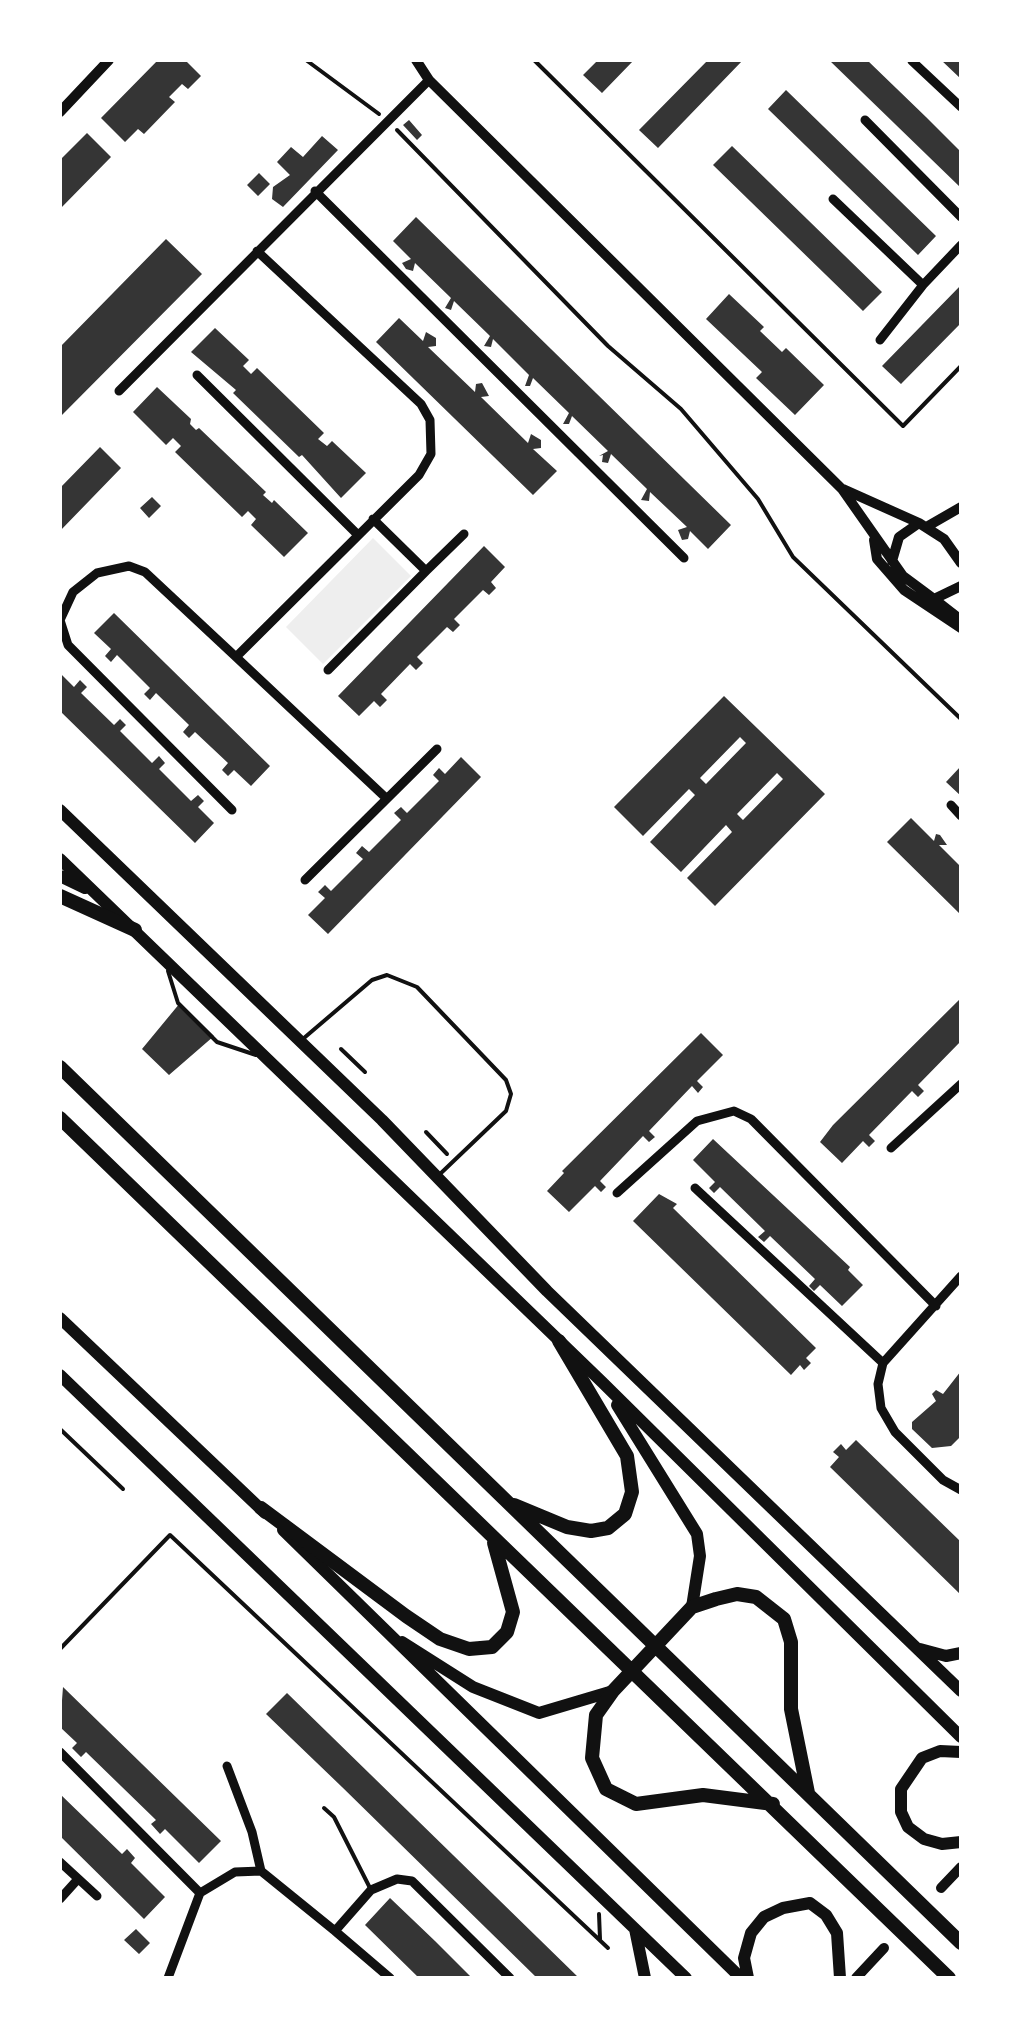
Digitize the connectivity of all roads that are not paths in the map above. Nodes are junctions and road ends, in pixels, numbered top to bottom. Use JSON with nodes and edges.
{"nodes":[{"id":1,"x":109,"y":60,"type":"edge"},
{"id":2,"x":416,"y":60,"type":"edge"},
{"id":3,"x":912,"y":62,"type":"edge"},
{"id":4,"x":429,"y":80,"type":"junction"},
{"id":5,"x":961,"y":107,"type":"edge"},
{"id":6,"x":60,"y":112,"type":"edge"},
{"id":7,"x":865,"y":120,"type":"dead end"},
{"id":8,"x":315,"y":191,"type":"junction"},
{"id":9,"x":833,"y":199,"type":"dead end"},
{"id":10,"x":961,"y":217,"type":"edge"},
{"id":11,"x":961,"y":246,"type":"edge"},
{"id":12,"x":257,"y":250,"type":"junction"},
{"id":13,"x":924,"y":285,"type":"junction"},
{"id":14,"x":880,"y":340,"type":"dead end"},
{"id":15,"x":197,"y":376,"type":"dead end"},
{"id":16,"x":119,"y":391,"type":"dead end"},
{"id":17,"x":842,"y":489,"type":"junction"},
{"id":18,"x":961,"y":507,"type":"edge"},
{"id":19,"x":372,"y":520,"type":"junction"},
{"id":20,"x":923,"y":525,"type":"junction"},
{"id":21,"x":464,"y":534,"type":"dead end"},
{"id":22,"x":358,"y":535,"type":"junction"},
{"id":23,"x":874,"y":539,"type":"junction"},
{"id":24,"x":684,"y":558,"type":"dead end"},
{"id":25,"x":892,"y":561,"type":"junction"},
{"id":26,"x":961,"y":563,"type":"edge"},
{"id":27,"x":426,"y":571,"type":"junction"},
{"id":28,"x":961,"y":586,"type":"edge"},
{"id":29,"x":934,"y":600,"type":"junction"},
{"id":30,"x":60,"y":620,"type":"edge"},
{"id":31,"x":961,"y":624,"type":"edge"},
{"id":32,"x":236,"y":657,"type":"junction"},
{"id":33,"x":328,"y":670,"type":"dead end"},
{"id":34,"x":437,"y":748,"type":"dead end"},
{"id":35,"x":386,"y":798,"type":"junction"},
{"id":36,"x":950,"y":805,"type":"dead end"},
{"id":37,"x":60,"y":810,"type":"edge"},
{"id":38,"x":232,"y":810,"type":"dead end"},
{"id":39,"x":961,"y":816,"type":"edge"},
{"id":40,"x":60,"y":859,"type":"edge"},
{"id":41,"x":60,"y":876,"type":"edge"},
{"id":42,"x":306,"y":880,"type":"dead end"},
{"id":43,"x":95,"y":892,"type":"junction"},
{"id":44,"x":60,"y":896,"type":"edge"},
{"id":45,"x":134,"y":930,"type":"junction"},
{"id":46,"x":166,"y":961,"type":"junction"},
{"id":47,"x":300,"y":1042,"type":"junction"},
{"id":48,"x":265,"y":1057,"type":"junction"},
{"id":49,"x":60,"y":1067,"type":"edge"},
{"id":50,"x":961,"y":1084,"type":"edge"},
{"id":51,"x":60,"y":1118,"type":"edge"},
{"id":52,"x":891,"y":1148,"type":"dead end"},
{"id":53,"x":437,"y":1177,"type":"junction"},
{"id":54,"x":695,"y":1188,"type":"dead end"},
{"id":55,"x":617,"y":1193,"type":"dead end"},
{"id":56,"x":961,"y":1276,"type":"edge"},
{"id":57,"x":936,"y":1306,"type":"junction"},
{"id":58,"x":60,"y":1318,"type":"edge"},
{"id":59,"x":559,"y":1341,"type":"junction"},
{"id":60,"x":883,"y":1363,"type":"junction"},
{"id":61,"x":60,"y":1375,"type":"edge"},
{"id":62,"x":602,"y":1382,"type":"junction"},
{"id":63,"x":961,"y":1490,"type":"edge"},
{"id":64,"x":504,"y":1501,"type":"junction"},
{"id":65,"x":260,"y":1508,"type":"junction"},
{"id":66,"x":494,"y":1542,"type":"junction"},
{"id":67,"x":692,"y":1608,"type":"junction"},
{"id":68,"x":379,"y":1627,"type":"junction"},
{"id":69,"x":916,"y":1648,"type":"junction"},
{"id":70,"x":961,"y":1653,"type":"edge"},
{"id":71,"x":613,"y":1691,"type":"junction"},
{"id":72,"x":961,"y":1691,"type":"edge"},
{"id":73,"x":961,"y":1737,"type":"edge"},
{"id":74,"x":60,"y":1752,"type":"edge"},
{"id":75,"x":961,"y":1752,"type":"edge"},
{"id":76,"x":227,"y":1766,"type":"dead end"},
{"id":77,"x":808,"y":1794,"type":"junction"},
{"id":78,"x":773,"y":1804,"type":"junction"},
{"id":79,"x":324,"y":1808,"type":"dead end"},
{"id":80,"x":961,"y":1842,"type":"edge"},
{"id":81,"x":60,"y":1862,"type":"edge"},
{"id":82,"x":961,"y":1867,"type":"edge"},
{"id":83,"x":261,"y":1871,"type":"junction"},
{"id":84,"x":78,"y":1880,"type":"junction"},
{"id":85,"x":941,"y":1888,"type":"dead end"},
{"id":86,"x":371,"y":1890,"type":"junction"},
{"id":87,"x":200,"y":1894,"type":"junction"},
{"id":88,"x":97,"y":1896,"type":"dead end"},
{"id":89,"x":60,"y":1899,"type":"edge"},
{"id":90,"x":635,"y":1927,"type":"junction"},
{"id":91,"x":335,"y":1931,"type":"junction"},
{"id":92,"x":961,"y":1942,"type":"edge"},
{"id":93,"x":884,"y":1948,"type":"dead end"},
{"id":94,"x":168,"y":1978,"type":"edge"},
{"id":95,"x":390,"y":1978,"type":"edge"},
{"id":96,"x":510,"y":1978,"type":"edge"},
{"id":97,"x":646,"y":1978,"type":"edge"},
{"id":98,"x":686,"y":1978,"type":"edge"},
{"id":99,"x":744,"y":1978,"type":"edge"},
{"id":100,"x":840,"y":1978,"type":"edge"},
{"id":101,"x":856,"y":1978,"type":"edge"},
{"id":102,"x":949,"y":1978,"type":"edge"}],
"edges":[{"from":1,"to":6,"type":"street"},
{"from":2,"to":4,"type":"street"},
{"from":3,"to":5,"type":"street"},
{"from":4,"to":8,"type":"street"},
{"from":4,"to":17,"type":"street"},
{"from":7,"to":10,"type":"street"},
{"from":8,"to":12,"type":"street"},
{"from":8,"to":24,"type":"street"},
{"from":9,"to":13,"type":"street"},
{"from":11,"to":13,"type":"street"},
{"from":12,"to":16,"type":"street"},
{"from":12,"to":19,"type":"street"},
{"from":13,"to":14,"type":"street"},
{"from":15,"to":22,"type":"street"},
{"from":17,"to":20,"type":"street"},
{"from":17,"to":23,"type":"street"},
{"from":18,"to":20,"type":"street"},
{"from":19,"to":22,"type":"street"},
{"from":19,"to":27,"type":"street"},
{"from":20,"to":25,"type":"street"},
{"from":20,"to":26,"type":"street"},
{"from":21,"to":27,"type":"street"},
{"from":22,"to":32,"type":"street"},
{"from":23,"to":25,"type":"street"},
{"from":23,"to":31,"type":"street"},
{"from":25,"to":29,"type":"street"},
{"from":27,"to":33,"type":"street"},
{"from":28,"to":29,"type":"street"},
{"from":29,"to":31,"type":"street"},
{"from":30,"to":32,"type":"street"},
{"from":30,"to":38,"type":"street"},
{"from":32,"to":35,"type":"street"},
{"from":34,"to":35,"type":"street"},
{"from":35,"to":42,"type":"street"},
{"from":36,"to":39,"type":"street"},
{"from":37,"to":47,"type":"main road"},
{"from":40,"to":43,"type":"main road"},
{"from":41,"to":43,"type":"main road"},
{"from":43,"to":45,"type":"main road"},
{"from":44,"to":45,"type":"highway"},
{"from":45,"to":46,"type":"main road"},
{"from":46,"to":48,"type":"main road"},
{"from":46,"to":48,"type":"lane"},
{"from":47,"to":53,"type":"main road"},
{"from":47,"to":53,"type":"lane"},
{"from":48,"to":59,"type":"main road"},
{"from":49,"to":64,"type":"highway"},
{"from":50,"to":52,"type":"street"},
{"from":51,"to":66,"type":"highway"},
{"from":53,"to":69,"type":"main road"},
{"from":54,"to":60,"type":"street"},
{"from":55,"to":57,"type":"street"},
{"from":56,"to":57,"type":"street"},
{"from":57,"to":60,"type":"street"},
{"from":58,"to":65,"type":"main road"},
{"from":59,"to":62,"type":"main road"},
{"from":59,"to":64,"type":"highway"},
{"from":60,"to":63,"type":"street"},
{"from":61,"to":90,"type":"main road"},
{"from":62,"to":67,"type":"main road"},
{"from":62,"to":73,"type":"main road"},
{"from":64,"to":77,"type":"highway"},
{"from":65,"to":66,"type":"highway"},
{"from":65,"to":68,"type":"main road"},
{"from":66,"to":78,"type":"highway"},
{"from":67,"to":71,"type":"highway"},
{"from":67,"to":77,"type":"highway"},
{"from":68,"to":71,"type":"main road"},
{"from":68,"to":99,"type":"main road"},
{"from":69,"to":70,"type":"main road"},
{"from":69,"to":72,"type":"main road"},
{"from":71,"to":78,"type":"highway"},
{"from":74,"to":87,"type":"street"},
{"from":75,"to":80,"type":"main road"},
{"from":76,"to":83,"type":"street"},
{"from":77,"to":92,"type":"highway"},
{"from":78,"to":102,"type":"highway"},
{"from":79,"to":86,"type":"lane"},
{"from":81,"to":84,"type":"street"},
{"from":82,"to":85,"type":"street"},
{"from":83,"to":87,"type":"street"},
{"from":83,"to":91,"type":"street"},
{"from":84,"to":88,"type":"street"},
{"from":84,"to":89,"type":"street"},
{"from":86,"to":91,"type":"street"},
{"from":86,"to":96,"type":"street"},
{"from":87,"to":94,"type":"street"},
{"from":90,"to":97,"type":"main road"},
{"from":90,"to":98,"type":"main road"},
{"from":91,"to":95,"type":"street"},
{"from":93,"to":101,"type":"street"},
{"from":99,"to":100,"type":"main road"}]}
